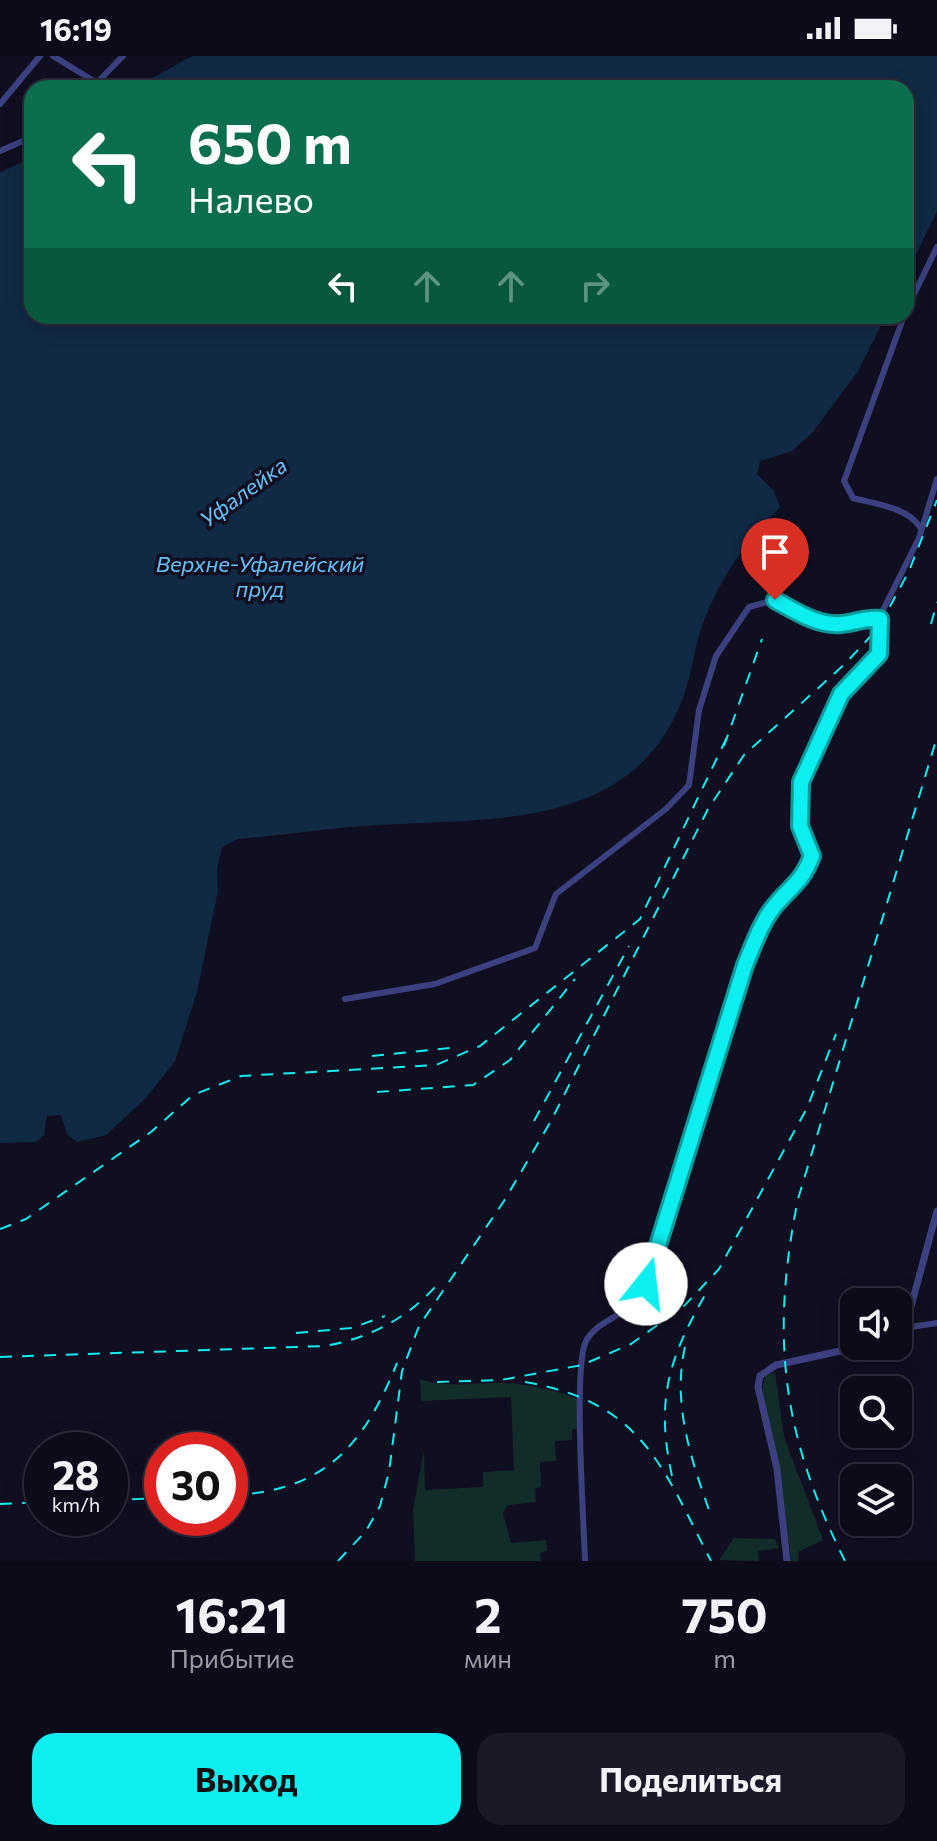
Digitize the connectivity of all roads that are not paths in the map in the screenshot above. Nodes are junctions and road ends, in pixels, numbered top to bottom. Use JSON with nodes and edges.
{"nodes":[{"id":1,"x":40,"y":56,"type":"edge"},
{"id":2,"x":53,"y":56,"type":"edge"},
{"id":3,"x":123,"y":56,"type":"edge"},
{"id":4,"x":88,"y":80,"type":"edge"},
{"id":5,"x":100,"y":80,"type":"edge"},
{"id":6,"x":0,"y":104,"type":"edge"},
{"id":7,"x":24,"y":140,"type":"edge"},
{"id":8,"x":0,"y":151,"type":"edge"},
{"id":9,"x":937,"y":247,"type":"edge"},
{"id":10,"x":914,"y":295,"type":"edge"},
{"id":11,"x":901,"y":324,"type":"edge"},
{"id":12,"x":937,"y":479,"type":"edge"},
{"id":13,"x":920,"y":527,"type":"junction"},
{"id":14,"x":880,"y":619,"type":"junction"},
{"id":15,"x":345,"y":999,"type":"dead end"},
{"id":16,"x":937,"y":1211,"type":"edge"},
{"id":17,"x":912,"y":1303,"type":"edge"},
{"id":18,"x":937,"y":1323,"type":"edge"},
{"id":19,"x":912,"y":1326,"type":"edge"},
{"id":20,"x":840,"y":1351,"type":"edge"},
{"id":21,"x":585,"y":1561,"type":"edge"},
{"id":22,"x":787,"y":1561,"type":"edge"}],
"edges":[{"from":1,"to":6,"type":"street"},
{"from":2,"to":4,"type":"street"},
{"from":3,"to":5,"type":"street"},
{"from":7,"to":8,"type":"street"},
{"from":9,"to":10,"type":"street"},
{"from":11,"to":13,"type":"street"},
{"from":12,"to":13,"type":"street"},
{"from":13,"to":14,"type":"street"},
{"from":14,"to":15,"type":"street"},
{"from":14,"to":21,"type":"street"},
{"from":16,"to":17,"type":"street"},
{"from":18,"to":19,"type":"street"},
{"from":20,"to":22,"type":"street"}]}
